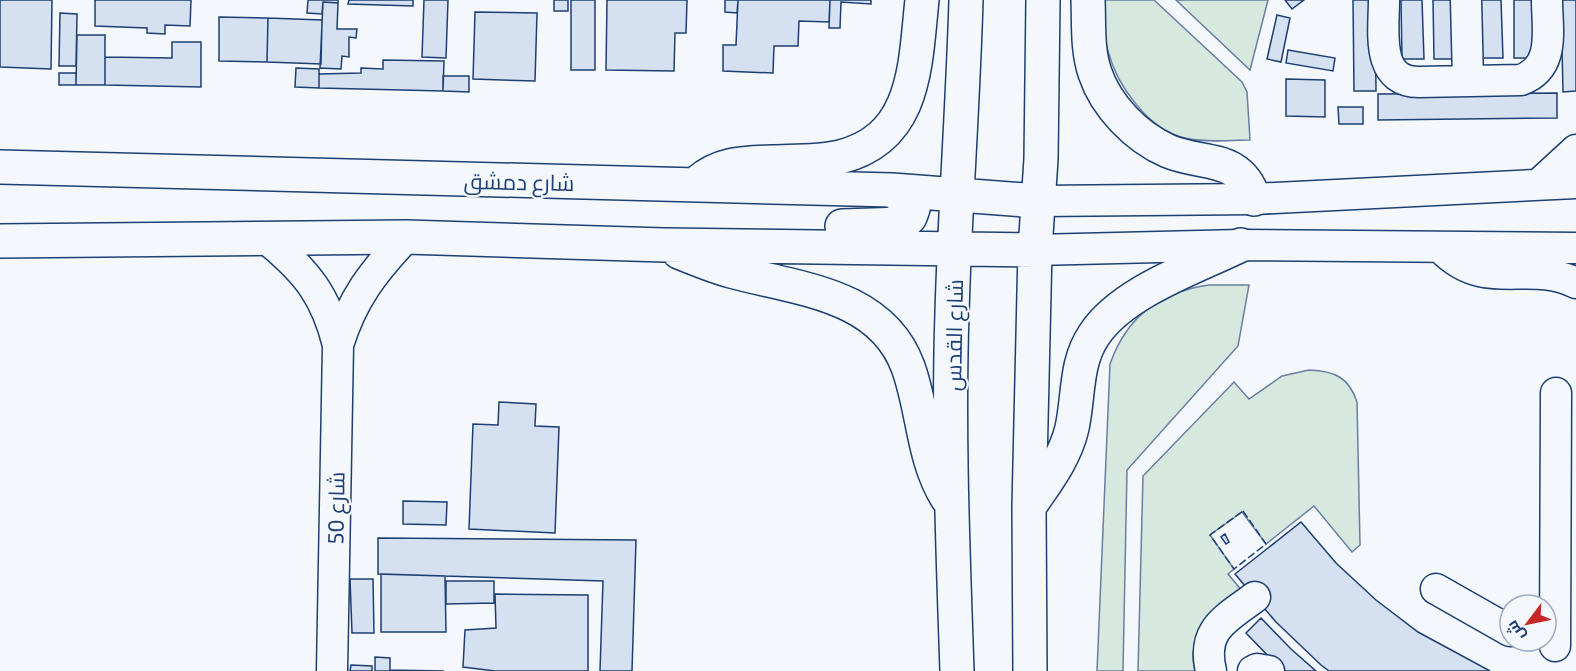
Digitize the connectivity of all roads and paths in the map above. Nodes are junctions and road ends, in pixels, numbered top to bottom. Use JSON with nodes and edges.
{"nodes":[{"id":1,"x":922,"y":0,"type":"edge"},
{"id":2,"x":966,"y":0,"type":"edge"},
{"id":3,"x":1043,"y":0,"type":"edge"},
{"id":4,"x":1088,"y":0,"type":"edge"},
{"id":5,"x":1384,"y":0,"type":"edge"},
{"id":6,"x":1466,"y":0,"type":"edge"},
{"id":7,"x":1547,"y":0,"type":"edge"},
{"id":8,"x":1468,"y":81,"type":"junction"},
{"id":9,"x":1576,"y":150,"type":"edge"},
{"id":10,"x":0,"y":167,"type":"edge"},
{"id":11,"x":1576,"y":183,"type":"edge"},
{"id":12,"x":1539,"y":184,"type":"junction"},
{"id":13,"x":695,"y":185,"type":"junction"},
{"id":14,"x":892,"y":190,"type":"junction"},
{"id":15,"x":957,"y":195,"type":"junction"},
{"id":16,"x":1254,"y":199,"type":"junction"},
{"id":17,"x":1038,"y":201,"type":"junction"},
{"id":18,"x":406,"y":237,"type":"junction"},
{"id":19,"x":268,"y":240,"type":"junction"},
{"id":20,"x":0,"y":241,"type":"edge"},
{"id":21,"x":675,"y":245,"type":"junction"},
{"id":22,"x":1241,"y":245,"type":"junction"},
{"id":23,"x":1441,"y":248,"type":"junction"},
{"id":24,"x":1576,"y":248,"type":"edge"},
{"id":25,"x":1035,"y":250,"type":"junction"},
{"id":26,"x":954,"y":251,"type":"junction"},
{"id":27,"x":1576,"y":283,"type":"edge"},
{"id":28,"x":338,"y":345,"type":"junction"},
{"id":29,"x":1556,"y":393,"type":"dead end"},
{"id":30,"x":952,"y":506,"type":"junction"},
{"id":31,"x":1029,"y":507,"type":"junction"},
{"id":32,"x":1436,"y":589,"type":"dead end"},
{"id":33,"x":1556,"y":593,"type":"edge"},
{"id":34,"x":1255,"y":597,"type":"dead end"},
{"id":35,"x":1498,"y":623,"type":"edge"},
{"id":36,"x":1215,"y":665,"type":"edge"},
{"id":37,"x":332,"y":671,"type":"edge"},
{"id":38,"x":957,"y":671,"type":"edge"},
{"id":39,"x":1030,"y":671,"type":"edge"},
{"id":40,"x":1253,"y":671,"type":"edge"},
{"id":41,"x":1269,"y":671,"type":"edge"}],
"edges":[{"from":1,"to":13,"type":"main road"},
{"from":2,"to":15,"type":"main road","name":"شارع القدس"},
{"from":3,"to":17,"type":"main road"},
{"from":4,"to":16,"type":"main road"},
{"from":5,"to":8,"type":"street"},
{"from":6,"to":8,"type":"street"},
{"from":7,"to":8,"type":"street"},
{"from":9,"to":12,"type":"street"},
{"from":10,"to":13,"type":"main road","name":"شارع دمشق"},
{"from":11,"to":12,"type":"street"},
{"from":12,"to":16,"type":"street"},
{"from":13,"to":14,"type":"main road","name":"شارع دمشق"},
{"from":14,"to":15,"type":"main road","name":"شارع دمشق"},
{"from":14,"to":21,"type":"main road"},
{"from":15,"to":17,"type":"main road","name":"شارع دمشق"},
{"from":15,"to":26,"type":"main road","name":"شارع القدس"},
{"from":16,"to":17,"type":"street"},
{"from":17,"to":25,"type":"main road"},
{"from":18,"to":19,"type":"main road"},
{"from":18,"to":21,"type":"main road"},
{"from":18,"to":28,"type":"street","name":"شارع 50"},
{"from":19,"to":20,"type":"main road"},
{"from":19,"to":28,"type":"street","name":"شارع 50"},
{"from":21,"to":26,"type":"main road"},
{"from":21,"to":30,"type":"main road"},
{"from":22,"to":23,"type":"street"},
{"from":22,"to":25,"type":"street"},
{"from":22,"to":31,"type":"main road"},
{"from":23,"to":24,"type":"street"},
{"from":23,"to":27,"type":"street"},
{"from":25,"to":26,"type":"main road"},
{"from":25,"to":31,"type":"main road"},
{"from":26,"to":30,"type":"main road","name":"شارع القدس"},
{"from":28,"to":37,"type":"street","name":"شارع 50"},
{"from":29,"to":33,"type":"street"},
{"from":30,"to":38,"type":"main road","name":"شارع القدس"},
{"from":31,"to":39,"type":"main road"},
{"from":32,"to":35,"type":"street"},
{"from":34,"to":36,"type":"street"},
{"from":40,"to":41,"type":"street"}]}
